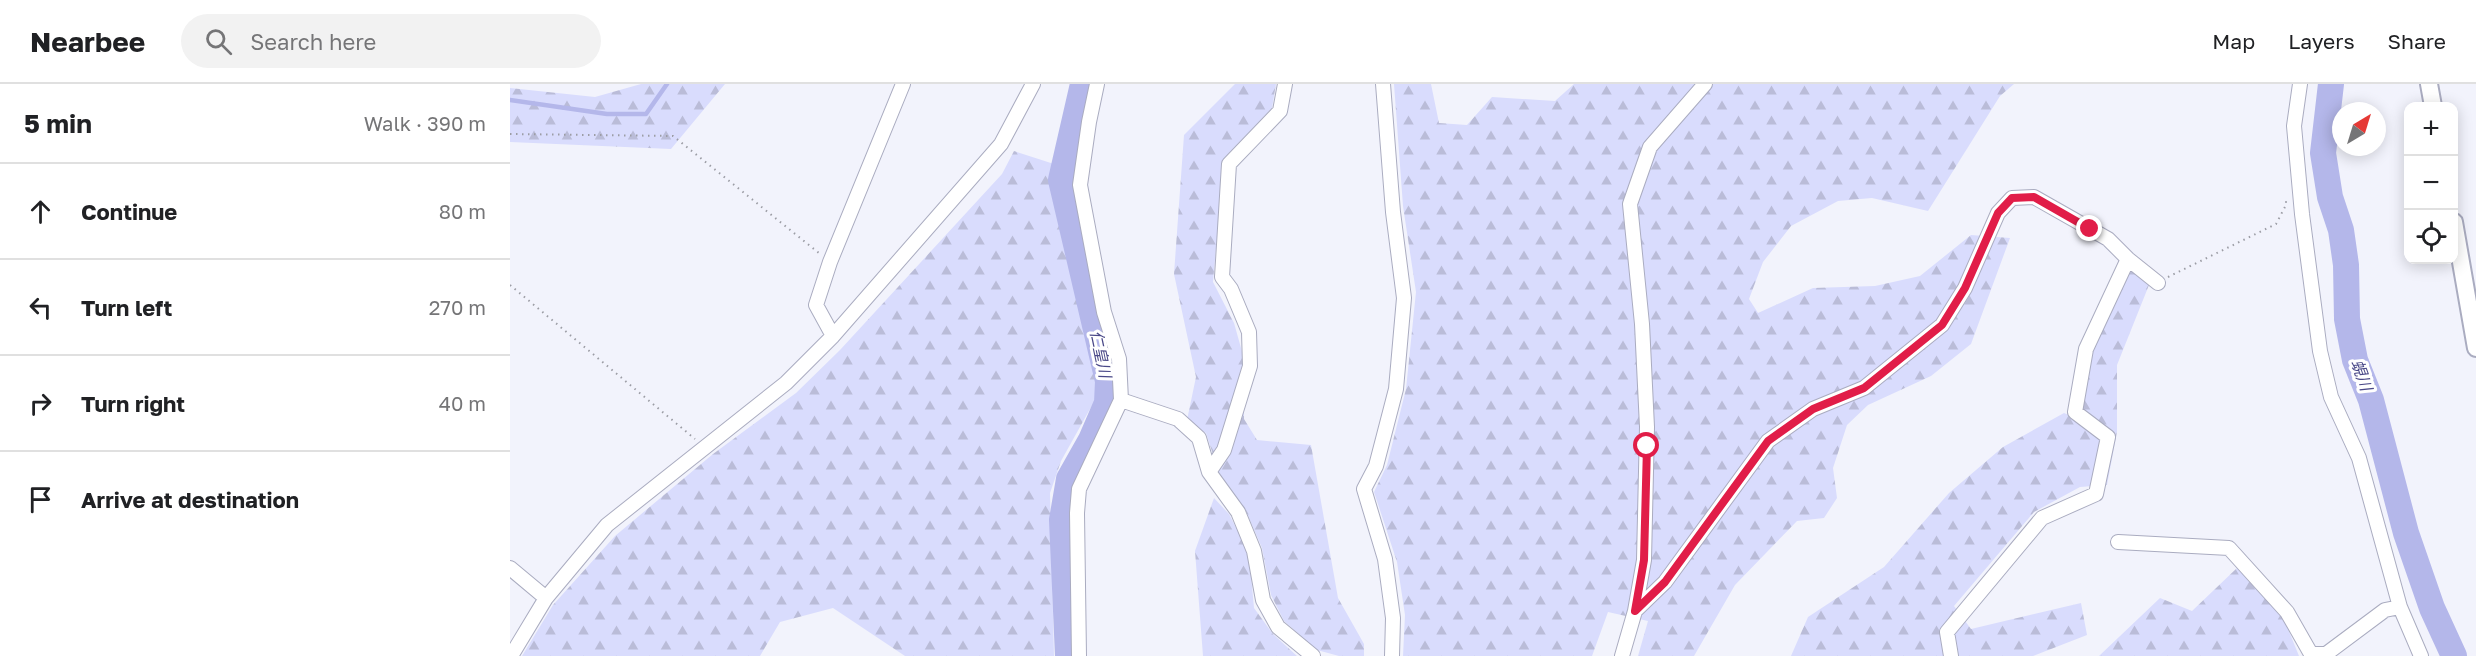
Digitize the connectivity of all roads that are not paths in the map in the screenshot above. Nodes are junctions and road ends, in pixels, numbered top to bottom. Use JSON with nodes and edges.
{"nodes":[{"id":1,"x":903,"y":84,"type":"edge"},
{"id":2,"x":1033,"y":84,"type":"edge"},
{"id":3,"x":1097,"y":84,"type":"edge"},
{"id":4,"x":1285,"y":84,"type":"edge"},
{"id":5,"x":1383,"y":84,"type":"edge"},
{"id":6,"x":1705,"y":84,"type":"edge"},
{"id":7,"x":2300,"y":84,"type":"edge"},
{"id":8,"x":2428,"y":84,"type":"edge"},
{"id":9,"x":2432,"y":102,"type":"edge"},
{"id":10,"x":2458,"y":245,"type":"edge"},
{"id":11,"x":2128,"y":259,"type":"junction"},
{"id":12,"x":2158,"y":283,"type":"road end"},
{"id":13,"x":833,"y":336,"type":"junction"},
{"id":14,"x":2476,"y":348,"type":"edge"},
{"id":15,"x":1121,"y":400,"type":"junction"},
{"id":16,"x":1209,"y":472,"type":"junction"},
{"id":17,"x":2118,"y":542,"type":"dead end"},
{"id":18,"x":510,"y":568,"type":"edge"},
{"id":19,"x":546,"y":598,"type":"junction"},
{"id":20,"x":2400,"y":607,"type":"junction"},
{"id":21,"x":1635,"y":611,"type":"junction"},
{"id":22,"x":511,"y":656,"type":"edge"},
{"id":23,"x":1079,"y":656,"type":"edge"},
{"id":24,"x":1313,"y":656,"type":"edge"},
{"id":25,"x":1392,"y":656,"type":"edge"},
{"id":26,"x":1622,"y":656,"type":"edge"},
{"id":27,"x":1952,"y":656,"type":"edge"},
{"id":28,"x":2421,"y":656,"type":"edge"}],
"edges":[{"from":1,"to":13,"type":"street"},
{"from":2,"to":13,"type":"street"},
{"from":3,"to":15,"type":"street"},
{"from":4,"to":16,"type":"street"},
{"from":5,"to":25,"type":"street"},
{"from":6,"to":21,"type":"street"},
{"from":7,"to":20,"type":"street"},
{"from":8,"to":9,"type":"main road"},
{"from":10,"to":14,"type":"main road"},
{"from":11,"to":12,"type":"street"},
{"from":11,"to":21,"type":"street"},
{"from":11,"to":27,"type":"street"},
{"from":13,"to":19,"type":"street"},
{"from":15,"to":16,"type":"street"},
{"from":15,"to":23,"type":"street"},
{"from":16,"to":24,"type":"street"},
{"from":17,"to":20,"type":"street"},
{"from":18,"to":19,"type":"street"},
{"from":19,"to":22,"type":"street"},
{"from":20,"to":28,"type":"street"},
{"from":21,"to":26,"type":"street"}]}
